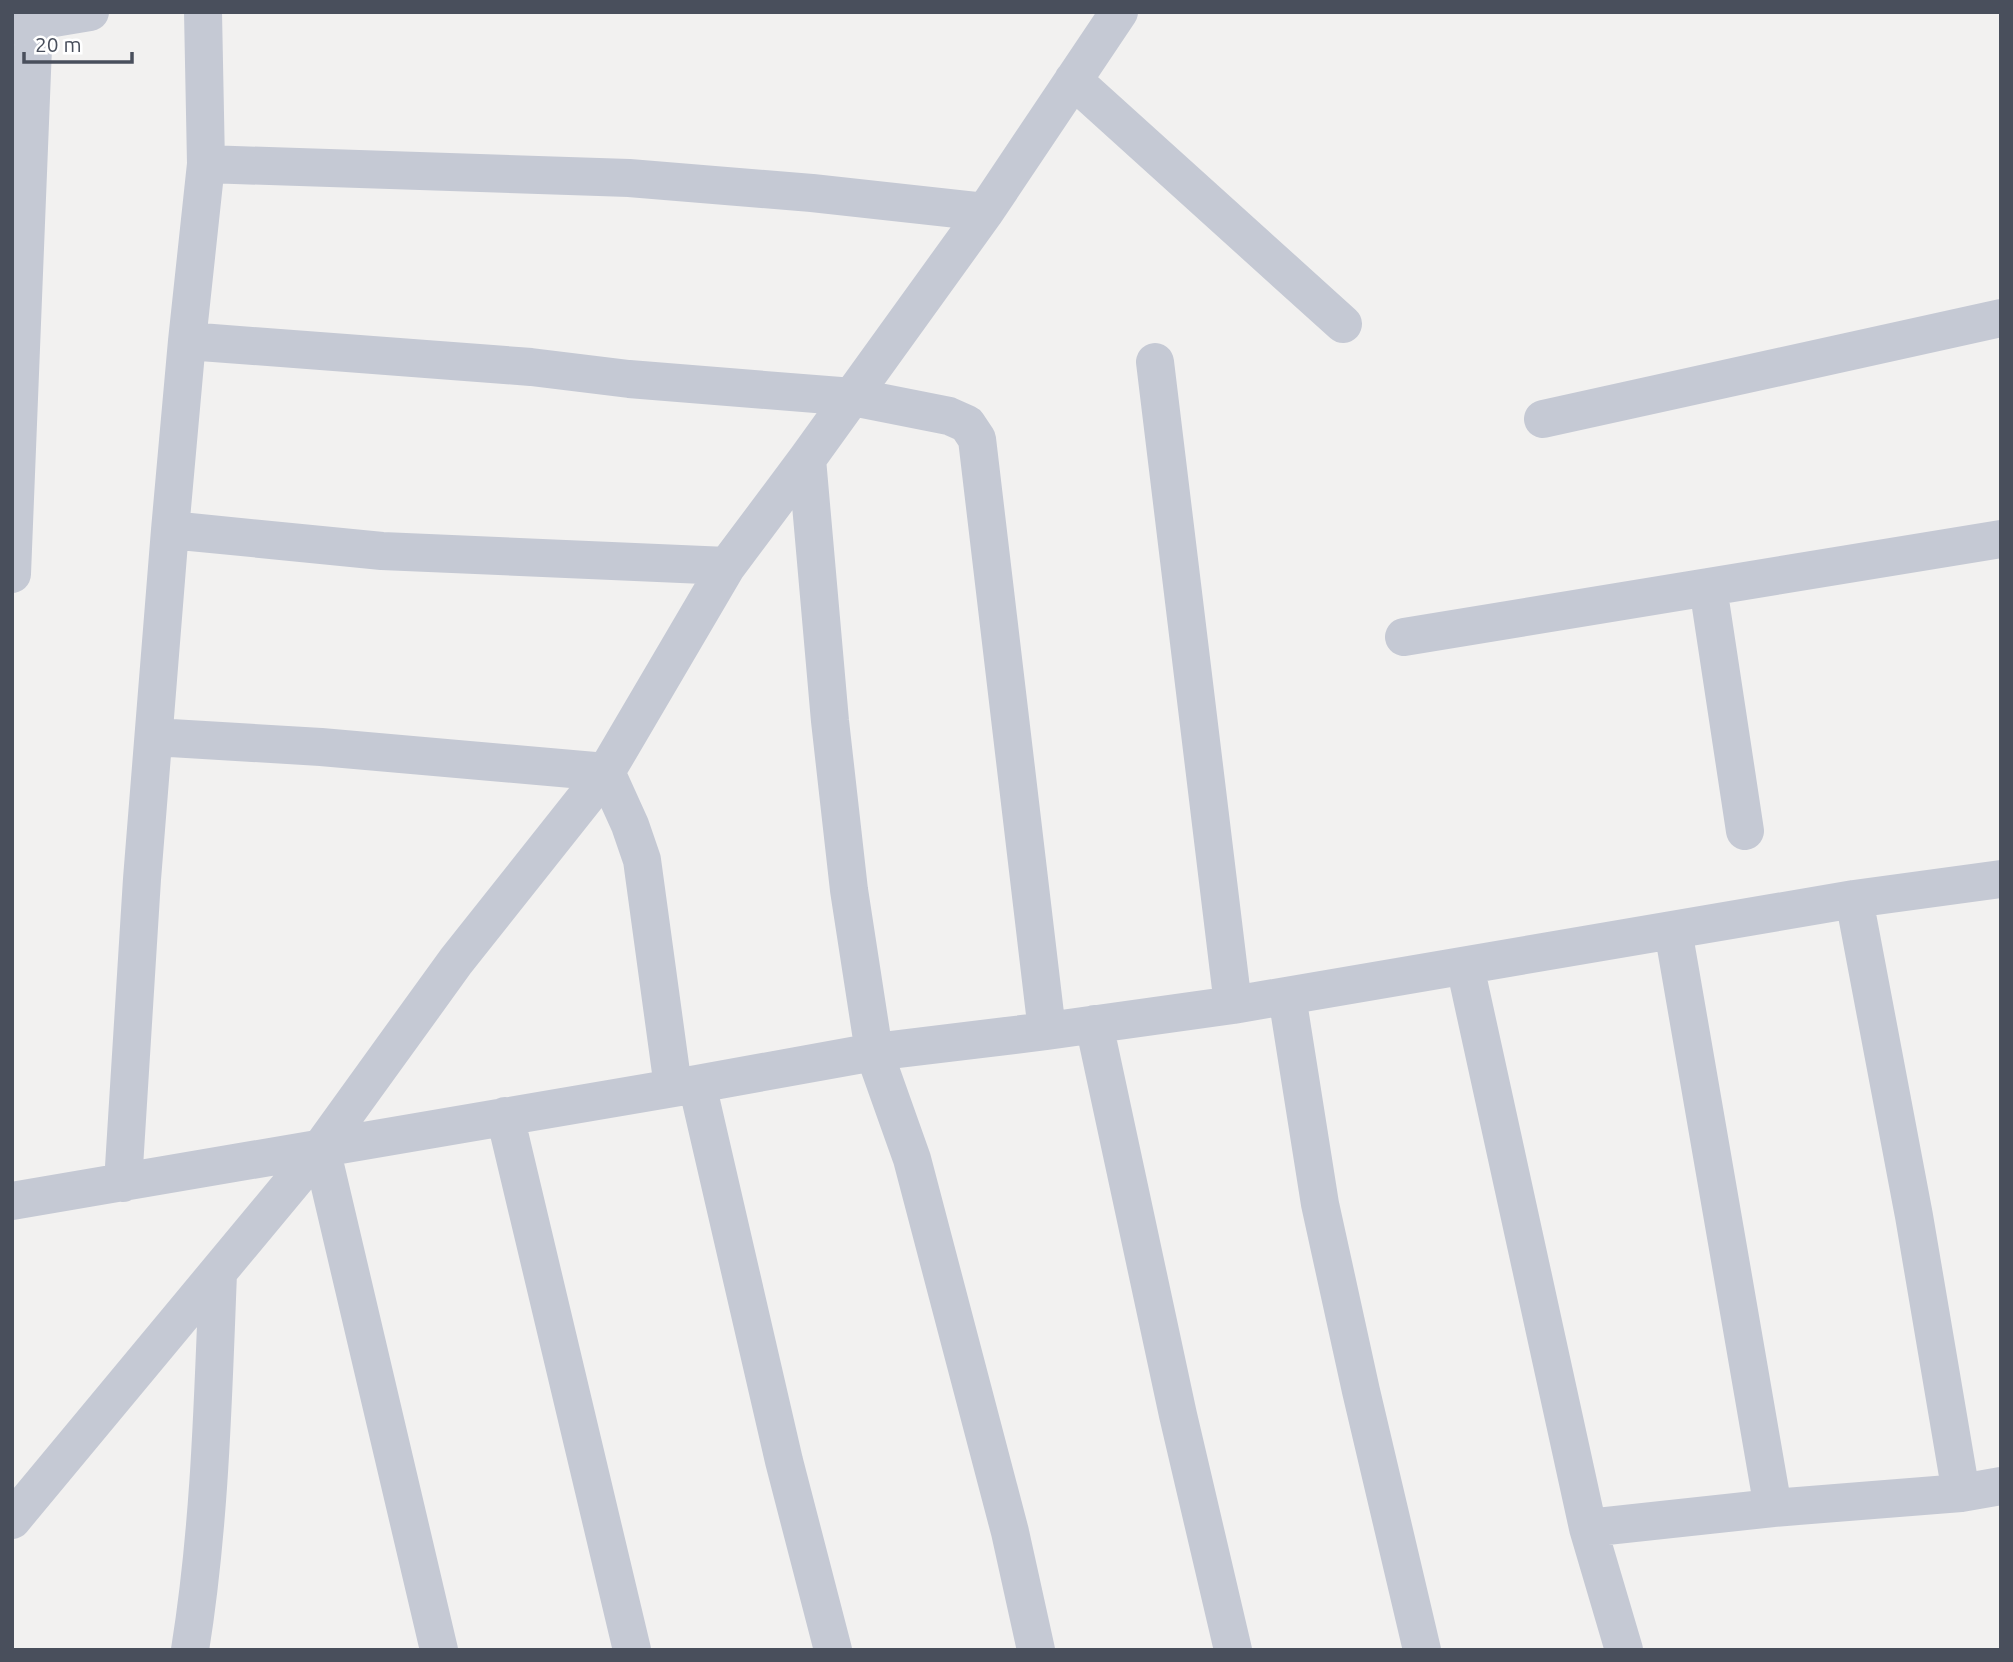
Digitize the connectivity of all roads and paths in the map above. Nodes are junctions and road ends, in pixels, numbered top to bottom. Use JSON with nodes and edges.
{"nodes":[{"id":1,"x":90,"y":12,"type":"edge"},
{"id":2,"x":203,"y":12,"type":"edge"},
{"id":3,"x":1119,"y":12,"type":"edge"},
{"id":4,"x":23,"y":24,"type":"edge"},
{"id":5,"x":1073,"y":80,"type":"junction"},
{"id":6,"x":206,"y":164,"type":"junction"},
{"id":7,"x":985,"y":212,"type":"junction"},
{"id":8,"x":2001,"y":318,"type":"edge"},
{"id":9,"x":1343,"y":324,"type":"dead end"},
{"id":10,"x":187,"y":341,"type":"junction"},
{"id":11,"x":1155,"y":362,"type":"dead end"},
{"id":12,"x":853,"y":397,"type":"junction"},
{"id":13,"x":1543,"y":419,"type":"dead end"},
{"id":14,"x":807,"y":460,"type":"junction"},
{"id":15,"x":170,"y":530,"type":"junction"},
{"id":16,"x":2001,"y":539,"type":"edge"},
{"id":17,"x":727,"y":566,"type":"junction"},
{"id":18,"x":12,"y":574,"type":"edge"},
{"id":19,"x":1708,"y":587,"type":"junction"},
{"id":20,"x":1404,"y":637,"type":"dead end"},
{"id":21,"x":154,"y":737,"type":"junction"},
{"id":22,"x":606,"y":772,"type":"junction"},
{"id":23,"x":1745,"y":831,"type":"dead end"},
{"id":24,"x":2001,"y":878,"type":"edge"},
{"id":25,"x":1854,"y":899,"type":"junction"},
{"id":26,"x":1672,"y":930,"type":"junction"},
{"id":27,"x":1465,"y":966,"type":"junction"},
{"id":28,"x":1287,"y":996,"type":"junction"},
{"id":29,"x":1233,"y":1005,"type":"junction"},
{"id":30,"x":1094,"y":1024,"type":"junction"},
{"id":31,"x":1047,"y":1031,"type":"junction"},
{"id":32,"x":874,"y":1052,"type":"junction"},
{"id":33,"x":685,"y":1086,"type":"junction"},
{"id":34,"x":505,"y":1116,"type":"junction"},
{"id":35,"x":321,"y":1148,"type":"junction"},
{"id":36,"x":123,"y":1183,"type":"junction"},
{"id":37,"x":12,"y":1200,"type":"edge"},
{"id":38,"x":218,"y":1273,"type":"junction"},
{"id":39,"x":2001,"y":1486,"type":"edge"},
{"id":40,"x":1961,"y":1493,"type":"junction"},
{"id":41,"x":1773,"y":1508,"type":"junction"},
{"id":42,"x":12,"y":1520,"type":"edge"},
{"id":43,"x":1588,"y":1528,"type":"junction"},
{"id":44,"x":190,"y":1650,"type":"edge"},
{"id":45,"x":439,"y":1650,"type":"edge"},
{"id":46,"x":632,"y":1650,"type":"edge"},
{"id":47,"x":833,"y":1650,"type":"edge"},
{"id":48,"x":1036,"y":1650,"type":"edge"},
{"id":49,"x":1233,"y":1650,"type":"edge"},
{"id":50,"x":1422,"y":1650,"type":"edge"},
{"id":51,"x":1624,"y":1650,"type":"edge"}],
"edges":[{"from":1,"to":4,"type":"street"},
{"from":2,"to":6,"type":"street"},
{"from":3,"to":5,"type":"street"},
{"from":4,"to":18,"type":"street"},
{"from":5,"to":7,"type":"street"},
{"from":5,"to":9,"type":"street"},
{"from":6,"to":7,"type":"street"},
{"from":6,"to":10,"type":"street"},
{"from":7,"to":12,"type":"street"},
{"from":8,"to":13,"type":"street"},
{"from":10,"to":12,"type":"street"},
{"from":10,"to":15,"type":"street"},
{"from":11,"to":29,"type":"street"},
{"from":12,"to":14,"type":"street"},
{"from":12,"to":31,"type":"street"},
{"from":14,"to":17,"type":"street"},
{"from":14,"to":32,"type":"street"},
{"from":15,"to":17,"type":"street"},
{"from":15,"to":21,"type":"street"},
{"from":16,"to":19,"type":"street"},
{"from":17,"to":22,"type":"street"},
{"from":19,"to":20,"type":"street"},
{"from":19,"to":23,"type":"street"},
{"from":21,"to":22,"type":"street"},
{"from":21,"to":36,"type":"street"},
{"from":22,"to":33,"type":"street"},
{"from":22,"to":35,"type":"street"},
{"from":24,"to":25,"type":"street"},
{"from":25,"to":26,"type":"street"},
{"from":25,"to":40,"type":"street"},
{"from":26,"to":27,"type":"street"},
{"from":26,"to":41,"type":"street"},
{"from":27,"to":28,"type":"street"},
{"from":27,"to":43,"type":"street"},
{"from":28,"to":29,"type":"street"},
{"from":28,"to":50,"type":"street"},
{"from":29,"to":30,"type":"street"},
{"from":30,"to":31,"type":"street"},
{"from":30,"to":49,"type":"street"},
{"from":31,"to":32,"type":"street"},
{"from":32,"to":33,"type":"street"},
{"from":32,"to":48,"type":"street"},
{"from":33,"to":34,"type":"street"},
{"from":33,"to":47,"type":"street"},
{"from":34,"to":35,"type":"street"},
{"from":34,"to":46,"type":"street"},
{"from":35,"to":36,"type":"street"},
{"from":35,"to":38,"type":"street"},
{"from":35,"to":45,"type":"street"},
{"from":36,"to":37,"type":"street"},
{"from":38,"to":42,"type":"street"},
{"from":38,"to":44,"type":"street"},
{"from":39,"to":40,"type":"street"},
{"from":40,"to":41,"type":"street"},
{"from":41,"to":43,"type":"street"},
{"from":43,"to":51,"type":"street"}]}
